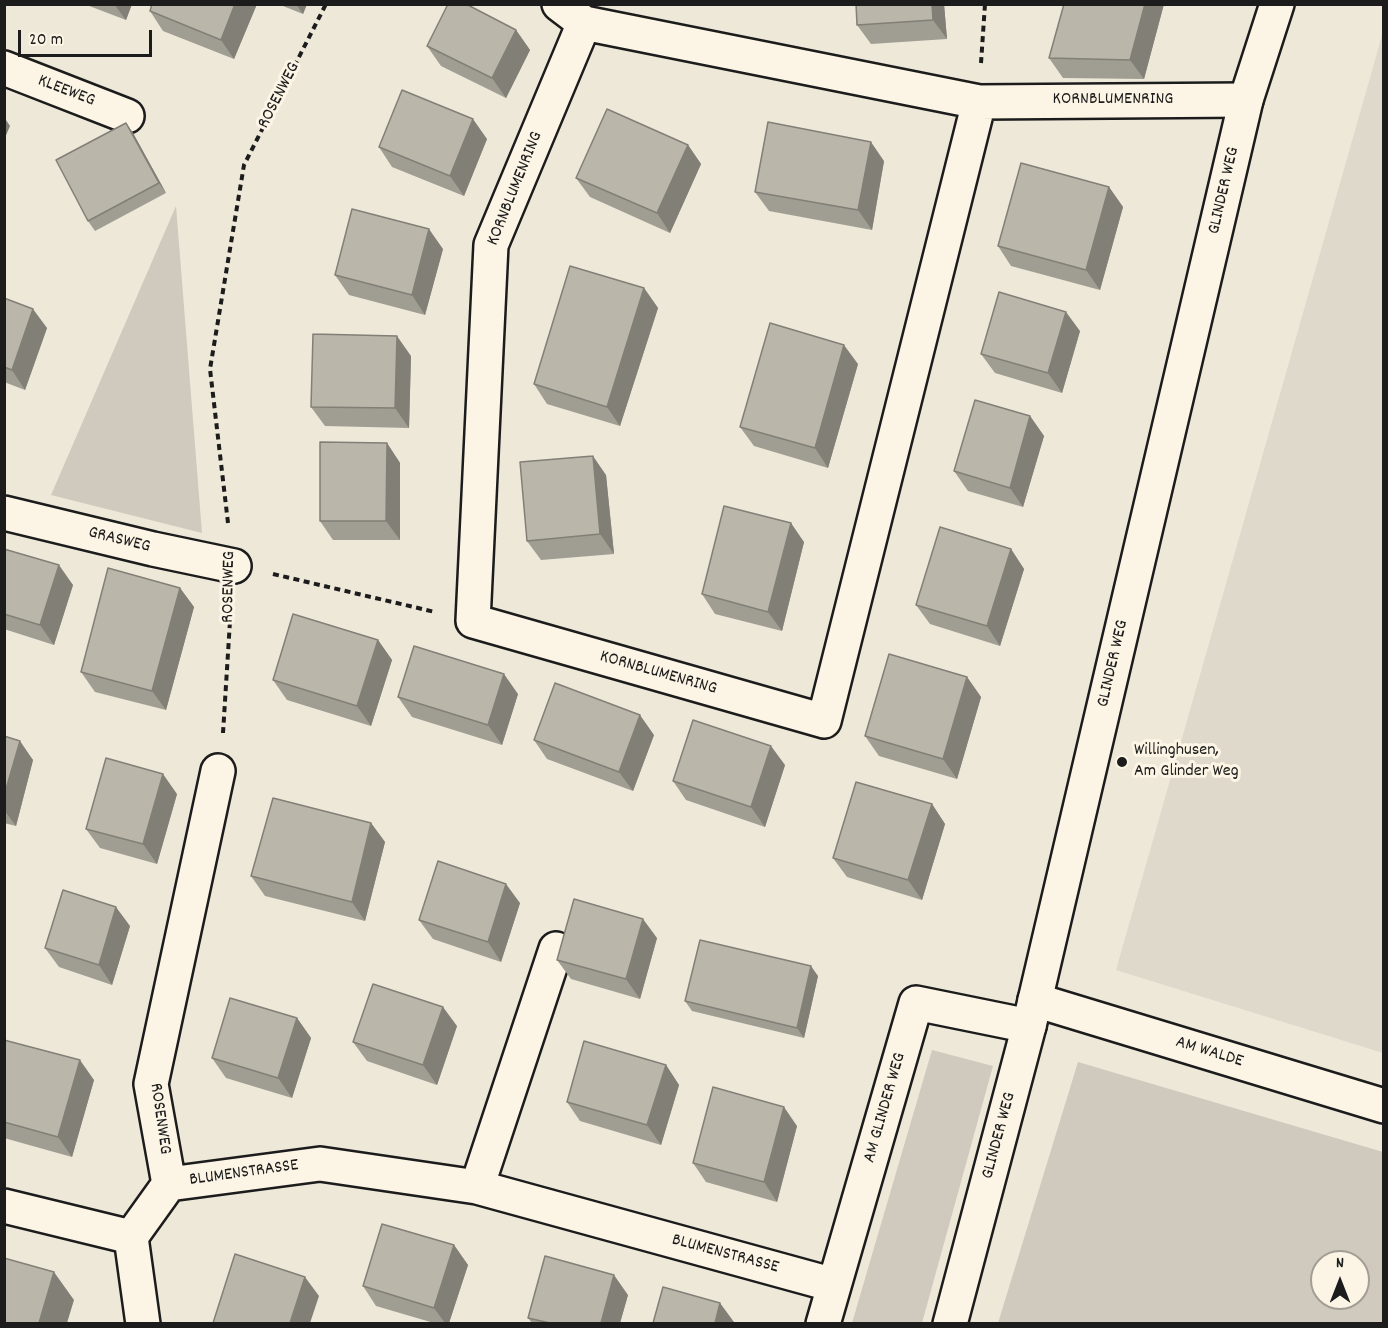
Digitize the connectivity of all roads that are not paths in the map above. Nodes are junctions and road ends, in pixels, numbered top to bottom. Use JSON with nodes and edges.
{"nodes":[{"id":1,"x":1277,"y":4,"type":"edge"},
{"id":2,"x":572,"y":14,"type":"edge"},
{"id":3,"x":4,"y":68,"type":"edge"},
{"id":4,"x":1246,"y":100,"type":"junction"},
{"id":5,"x":979,"y":102,"type":"junction"},
{"id":6,"x":127,"y":116,"type":"dead end"},
{"id":7,"x":4,"y":513,"type":"edge"},
{"id":8,"x":234,"y":566,"type":"road end"},
{"id":9,"x":218,"y":771,"type":"road end"},
{"id":10,"x":556,"y":949,"type":"dead end"},
{"id":11,"x":1032,"y":1013,"type":"junction"},
{"id":12,"x":1383,"y":1106,"type":"edge"},
{"id":13,"x":169,"y":1184,"type":"junction"},
{"id":14,"x":477,"y":1187,"type":"junction"},
{"id":15,"x":4,"y":1206,"type":"edge"},
{"id":16,"x":131,"y":1238,"type":"junction"},
{"id":17,"x":834,"y":1285,"type":"junction"},
{"id":18,"x":143,"y":1323,"type":"edge"},
{"id":19,"x":823,"y":1323,"type":"edge"},
{"id":20,"x":950,"y":1323,"type":"edge"}],
"edges":[{"from":1,"to":4,"type":"street","name":"GLINDER WEG"},
{"from":2,"to":5,"type":"street","name":"KORNBLUMENRING"},
{"from":2,"to":5,"type":"street","name":"KORNBLUMENRING"},
{"from":3,"to":6,"type":"street","name":"KLEEWEG"},
{"from":4,"to":5,"type":"street","name":"KORNBLUMENRING"},
{"from":4,"to":11,"type":"street","name":"GLINDER WEG"},
{"from":7,"to":8,"type":"street","name":"GRASWEG"},
{"from":9,"to":13,"type":"street","name":"ROSENWEG"},
{"from":10,"to":14,"type":"street"},
{"from":11,"to":12,"type":"street","name":"AM WALDE"},
{"from":11,"to":17,"type":"street","name":"AM GLINDER WEG"},
{"from":11,"to":20,"type":"street","name":"GLINDER WEG"},
{"from":13,"to":14,"type":"street","name":"BLUMENSTRASSE"},
{"from":13,"to":16,"type":"street","name":"BLUMENSTRASSE"},
{"from":14,"to":17,"type":"street","name":"BLUMENSTRASSE"},
{"from":15,"to":16,"type":"street"},
{"from":16,"to":18,"type":"street"},
{"from":17,"to":19,"type":"street","name":"AM GLINDER WEG"}]}
